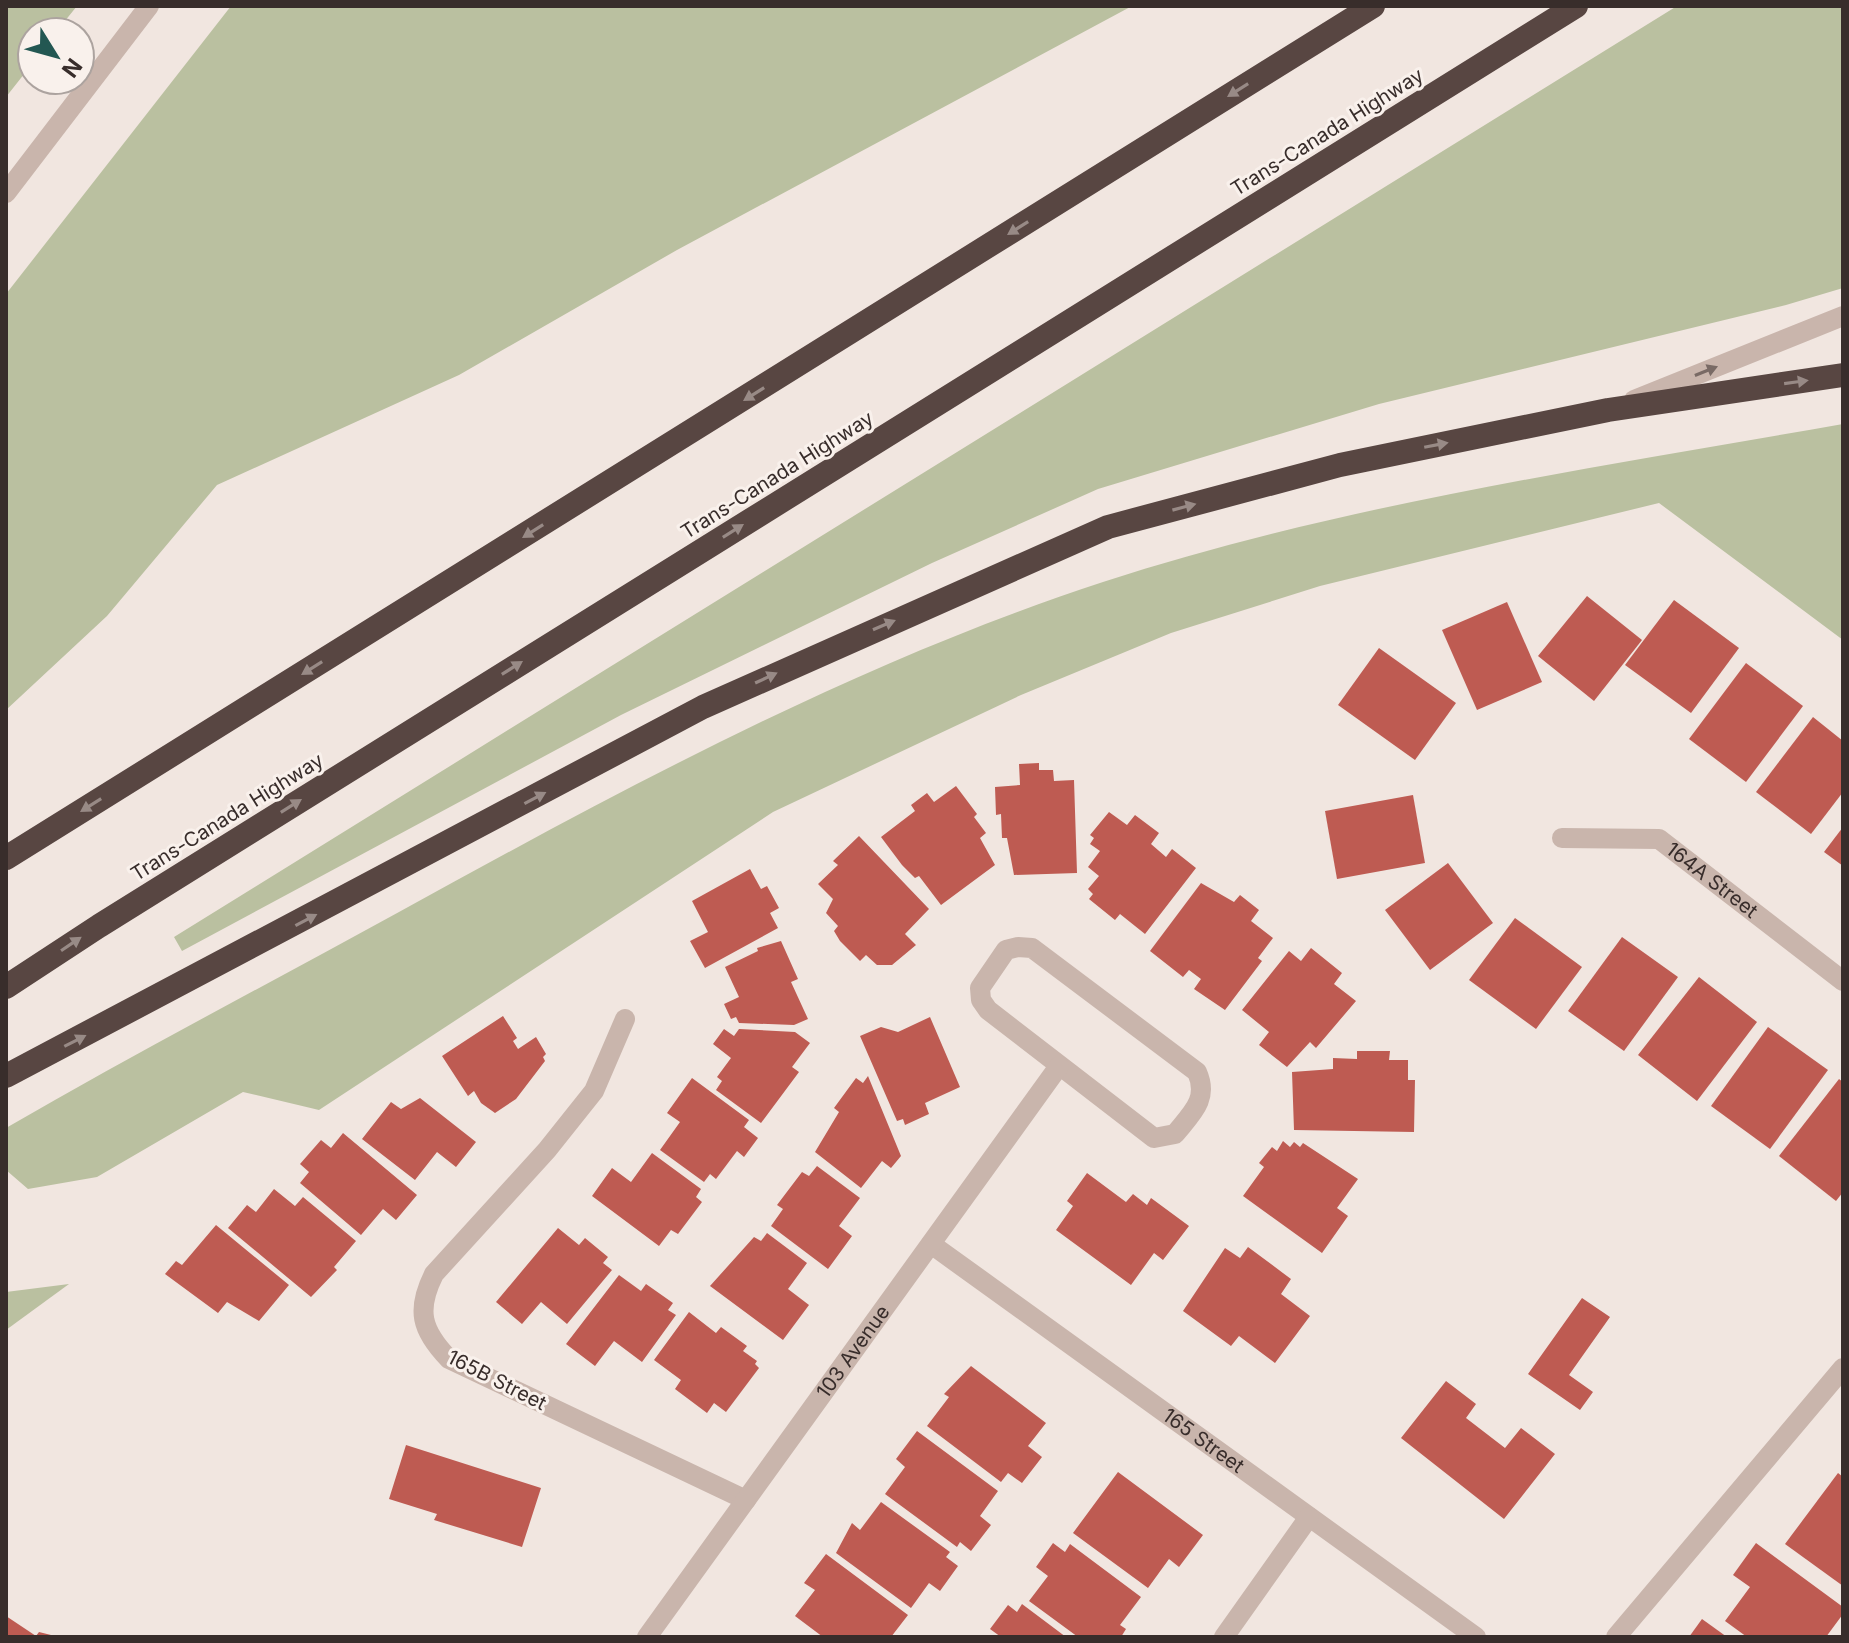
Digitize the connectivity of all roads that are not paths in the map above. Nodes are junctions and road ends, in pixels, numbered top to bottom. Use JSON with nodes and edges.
{"nodes":[{"id":1,"x":149,"y":6,"type":"edge"},
{"id":2,"x":1364,"y":6,"type":"edge"},
{"id":3,"x":1373,"y":6,"type":"edge"},
{"id":4,"x":1576,"y":6,"type":"edge"},
{"id":5,"x":1304,"y":48,"type":"junction"},
{"id":6,"x":6,"y":193,"type":"edge"},
{"id":7,"x":1843,"y":316,"type":"edge"},
{"id":8,"x":1843,"y":375,"type":"edge"},
{"id":9,"x":1608,"y":410,"type":"junction"},
{"id":10,"x":1562,"y":838,"type":"dead end"},
{"id":11,"x":6,"y":858,"type":"edge"},
{"id":12,"x":1843,"y":981,"type":"edge"},
{"id":13,"x":6,"y":987,"type":"edge"},
{"id":14,"x":625,"y":1019,"type":"dead end"},
{"id":15,"x":1059,"y":1066,"type":"junction"},
{"id":16,"x":6,"y":1076,"type":"edge"},
{"id":17,"x":931,"y":1244,"type":"junction"},
{"id":18,"x":1843,"y":1368,"type":"edge"},
{"id":19,"x":746,"y":1500,"type":"junction"},
{"id":20,"x":1309,"y":1517,"type":"junction"},
{"id":21,"x":647,"y":1637,"type":"edge"},
{"id":22,"x":1224,"y":1637,"type":"edge"},
{"id":23,"x":1476,"y":1637,"type":"edge"},
{"id":24,"x":1616,"y":1637,"type":"edge"}],
"edges":[{"from":1,"to":6,"type":"street"},
{"from":2,"to":5,"type":"highway"},
{"from":3,"to":5,"type":"highway"},
{"from":13,"to":4,"type":"highway","name":"Trans-Canada Highway","one_way":true},
{"from":5,"to":11,"type":"highway","one_way":true},
{"from":9,"to":7,"type":"street","one_way":true},
{"from":9,"to":8,"type":"highway","one_way":true},
{"from":16,"to":9,"type":"highway","one_way":true},
{"from":10,"to":12,"type":"street","name":"164A Street"},
{"from":14,"to":19,"type":"street","name":"165B Street"},
{"from":15,"to":15,"type":"street"},
{"from":15,"to":17,"type":"street","name":"103 Avenue"},
{"from":17,"to":19,"type":"street","name":"103 Avenue"},
{"from":17,"to":20,"type":"street","name":"165 Street"},
{"from":18,"to":24,"type":"street"},
{"from":19,"to":21,"type":"street","name":"103 Avenue"},
{"from":20,"to":22,"type":"street"},
{"from":20,"to":23,"type":"street","name":"165 Street"}]}
